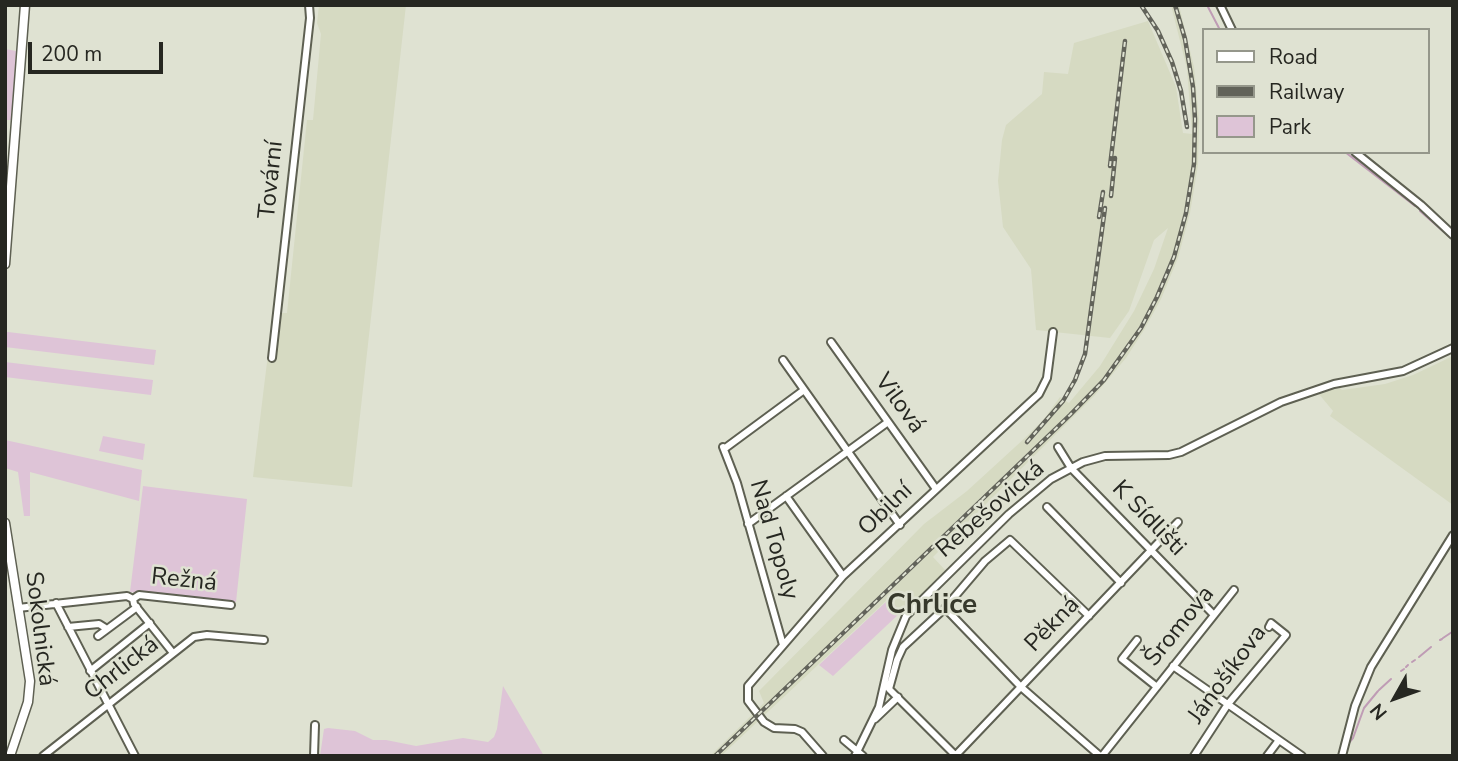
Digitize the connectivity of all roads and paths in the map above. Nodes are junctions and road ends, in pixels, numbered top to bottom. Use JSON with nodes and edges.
{"nodes":[{"id":1,"x":24,"y":5,"type":"edge"},
{"id":2,"x":309,"y":5,"type":"edge"},
{"id":3,"x":1220,"y":5,"type":"edge"},
{"id":4,"x":1231,"y":28,"type":"edge"},
{"id":5,"x":1357,"y":154,"type":"edge"},
{"id":6,"x":1453,"y":235,"type":"edge"},
{"id":7,"x":5,"y":264,"type":"edge"},
{"id":8,"x":1053,"y":332,"type":"dead end"},
{"id":9,"x":831,"y":342,"type":"dead end"},
{"id":10,"x":1453,"y":348,"type":"edge"},
{"id":11,"x":272,"y":358,"type":"dead end"},
{"id":12,"x":783,"y":360,"type":"dead end"},
{"id":13,"x":804,"y":390,"type":"junction"},
{"id":14,"x":888,"y":422,"type":"junction"},
{"id":15,"x":1058,"y":447,"type":"dead end"},
{"id":16,"x":848,"y":452,"type":"junction"},
{"id":17,"x":1072,"y":468,"type":"junction"},
{"id":18,"x":936,"y":489,"type":"junction"},
{"id":19,"x":786,"y":496,"type":"junction"},
{"id":20,"x":1047,"y":507,"type":"dead end"},
{"id":21,"x":1178,"y":522,"type":"dead end"},
{"id":22,"x":748,"y":524,"type":"junction"},
{"id":23,"x":900,"y":524,"type":"junction"},
{"id":24,"x":5,"y":525,"type":"edge"},
{"id":25,"x":1453,"y":535,"type":"edge"},
{"id":26,"x":1152,"y":550,"type":"junction"},
{"id":27,"x":843,"y":576,"type":"junction"},
{"id":28,"x":1121,"y":583,"type":"junction"},
{"id":29,"x":1234,"y":590,"type":"dead end"},
{"id":30,"x":133,"y":598,"type":"junction"},
{"id":31,"x":56,"y":603,"type":"junction"},
{"id":32,"x":231,"y":605,"type":"dead end"},
{"id":33,"x":137,"y":607,"type":"junction"},
{"id":34,"x":18,"y":608,"type":"junction"},
{"id":35,"x":945,"y":608,"type":"junction"},
{"id":36,"x":1214,"y":615,"type":"junction"},
{"id":37,"x":1088,"y":616,"type":"junction"},
{"id":38,"x":150,"y":624,"type":"junction"},
{"id":39,"x":68,"y":627,"type":"junction"},
{"id":40,"x":1269,"y":627,"type":"dead end"},
{"id":41,"x":107,"y":629,"type":"junction"},
{"id":42,"x":98,"y":636,"type":"dead end"},
{"id":43,"x":264,"y":640,"type":"dead end"},
{"id":44,"x":1137,"y":640,"type":"dead end"},
{"id":45,"x":783,"y":645,"type":"junction"},
{"id":46,"x":173,"y":653,"type":"junction"},
{"id":47,"x":1174,"y":666,"type":"junction"},
{"id":48,"x":90,"y":671,"type":"junction"},
{"id":49,"x":1021,"y":687,"type":"junction"},
{"id":50,"x":1157,"y":687,"type":"junction"},
{"id":51,"x":898,"y":697,"type":"junction"},
{"id":52,"x":108,"y":704,"type":"junction"},
{"id":53,"x":1228,"y":704,"type":"junction"},
{"id":54,"x":873,"y":719,"type":"junction"},
{"id":55,"x":316,"y":725,"type":"dead end"},
{"id":56,"x":844,"y":740,"type":"dead end"},
{"id":57,"x":1279,"y":740,"type":"junction"},
{"id":58,"x":858,"y":754,"type":"edge"},
{"id":59,"x":10,"y":756,"type":"edge"},
{"id":60,"x":43,"y":756,"type":"edge"},
{"id":61,"x":135,"y":756,"type":"edge"},
{"id":62,"x":314,"y":756,"type":"edge"},
{"id":63,"x":823,"y":756,"type":"edge"},
{"id":64,"x":956,"y":756,"type":"edge"},
{"id":65,"x":1101,"y":756,"type":"edge"},
{"id":66,"x":1194,"y":756,"type":"edge"},
{"id":67,"x":1267,"y":756,"type":"edge"},
{"id":68,"x":1302,"y":756,"type":"edge"},
{"id":69,"x":1342,"y":756,"type":"edge"}],
"edges":[{"from":1,"to":7,"type":"main road"},
{"from":2,"to":11,"type":"street","name":"Tovární"},
{"from":3,"to":4,"type":"street"},
{"from":5,"to":6,"type":"street"},
{"from":8,"to":18,"type":"street","name":"Obilní"},
{"from":9,"to":14,"type":"street","name":"Vilová"},
{"from":10,"to":17,"type":"street","name":"Rebešovická"},
{"from":12,"to":13,"type":"street"},
{"from":13,"to":16,"type":"street"},
{"from":13,"to":22,"type":"street","name":"Nad Topoly"},
{"from":14,"to":16,"type":"street"},
{"from":14,"to":18,"type":"street","name":"Vilová"},
{"from":15,"to":17,"type":"street","name":"K Sídlišti"},
{"from":16,"to":19,"type":"street"},
{"from":16,"to":23,"type":"street"},
{"from":17,"to":26,"type":"street","name":"K Sídlišti"},
{"from":17,"to":54,"type":"street","name":"Rebešovická"},
{"from":18,"to":23,"type":"street","name":"Obilní"},
{"from":19,"to":22,"type":"street"},
{"from":19,"to":27,"type":"street"},
{"from":20,"to":28,"type":"street"},
{"from":21,"to":26,"type":"street","name":"Pěkná"},
{"from":22,"to":45,"type":"street","name":"Nad Topoly"},
{"from":23,"to":27,"type":"street","name":"Obilní"},
{"from":24,"to":34,"type":"main road","name":"Sokolnická"},
{"from":25,"to":69,"type":"street"},
{"from":26,"to":28,"type":"street","name":"Pěkná"},
{"from":26,"to":36,"type":"street","name":"K Sídlišti"},
{"from":27,"to":45,"type":"street","name":"Obilní"},
{"from":28,"to":37,"type":"street","name":"Pěkná"},
{"from":29,"to":36,"type":"street","name":"Šromova"},
{"from":30,"to":31,"type":"street","name":"Režná"},
{"from":30,"to":32,"type":"street","name":"Režná"},
{"from":30,"to":33,"type":"street","name":"Režná"},
{"from":31,"to":34,"type":"street","name":"Režná"},
{"from":31,"to":39,"type":"street"},
{"from":33,"to":38,"type":"street","name":"Režná"},
{"from":33,"to":41,"type":"street"},
{"from":34,"to":59,"type":"main road","name":"Sokolnická"},
{"from":35,"to":37,"type":"street"},
{"from":35,"to":49,"type":"street"},
{"from":35,"to":51,"type":"street"},
{"from":36,"to":47,"type":"street","name":"Šromova"},
{"from":37,"to":49,"type":"street","name":"Pěkná"},
{"from":38,"to":46,"type":"street","name":"Režná"},
{"from":38,"to":48,"type":"street"},
{"from":39,"to":41,"type":"street"},
{"from":39,"to":48,"type":"street"},
{"from":40,"to":53,"type":"street","name":"Jánošíkova"},
{"from":41,"to":42,"type":"street"},
{"from":43,"to":46,"type":"street","name":"Chrlická"},
{"from":44,"to":50,"type":"street","name":"Šromova"},
{"from":45,"to":63,"type":"street","name":"Obilní"},
{"from":46,"to":52,"type":"street","name":"Chrlická"},
{"from":47,"to":50,"type":"street","name":"Šromova"},
{"from":47,"to":53,"type":"street"},
{"from":48,"to":52,"type":"street"},
{"from":49,"to":64,"type":"street","name":"Pěkná"},
{"from":49,"to":65,"type":"street"},
{"from":50,"to":65,"type":"street","name":"Šromova"},
{"from":51,"to":54,"type":"street"},
{"from":51,"to":64,"type":"street"},
{"from":52,"to":60,"type":"street","name":"Chrlická"},
{"from":52,"to":61,"type":"street"},
{"from":53,"to":57,"type":"street"},
{"from":53,"to":66,"type":"street","name":"Jánošíkova"},
{"from":54,"to":58,"type":"street","name":"Rebešovická"},
{"from":55,"to":62,"type":"street"},
{"from":56,"to":58,"type":"street"},
{"from":57,"to":67,"type":"street"},
{"from":57,"to":68,"type":"street"}]}
